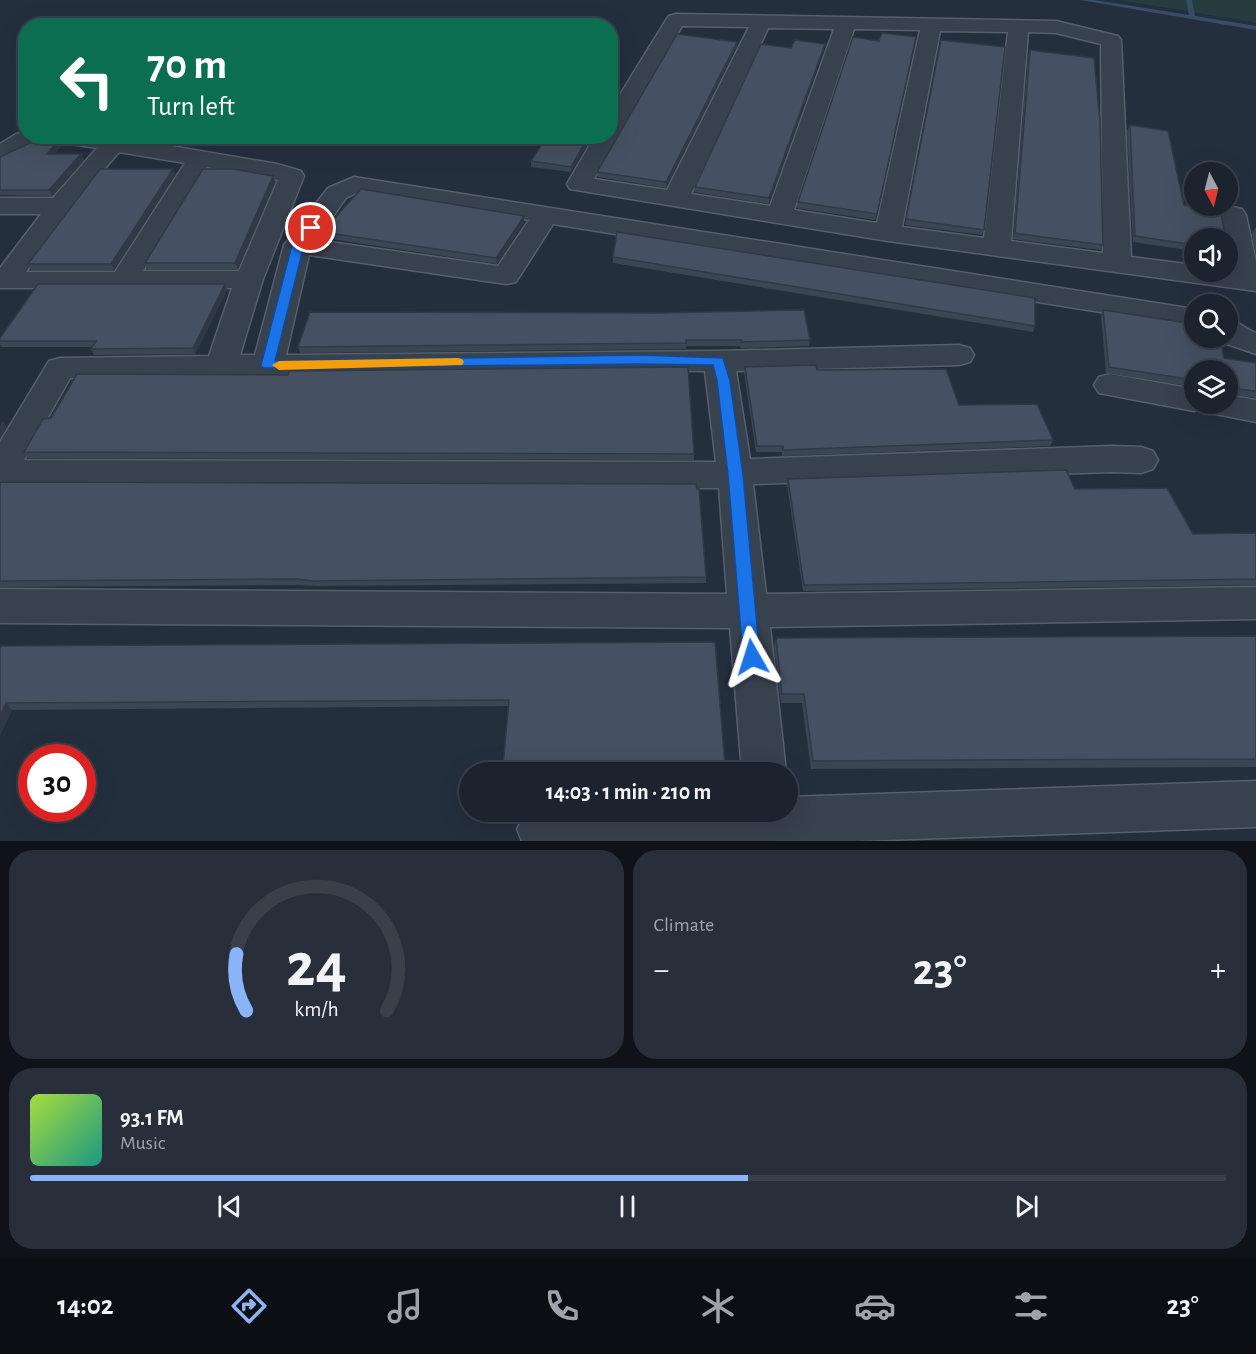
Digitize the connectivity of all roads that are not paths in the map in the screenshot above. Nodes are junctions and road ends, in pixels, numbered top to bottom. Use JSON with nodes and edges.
{"nodes":[{"id":1,"x":761,"y":22,"type":"junction"},
{"id":2,"x":846,"y":23,"type":"junction"},
{"id":3,"x":931,"y":25,"type":"junction"},
{"id":4,"x":1019,"y":26,"type":"junction"},
{"id":5,"x":618,"y":118,"type":"edge"},
{"id":6,"x":18,"y":143,"type":"edge"},
{"id":7,"x":113,"y":144,"type":"joint"},
{"id":8,"x":603,"y":144,"type":"edge"},
{"id":9,"x":0,"y":154,"type":"edge"},
{"id":10,"x":200,"y":159,"type":"junction"},
{"id":11,"x":676,"y":198,"type":"junction"},
{"id":12,"x":0,"y":206,"type":"edge"},
{"id":13,"x":60,"y":206,"type":"junction"},
{"id":14,"x":780,"y":214,"type":"junction"},
{"id":15,"x":545,"y":216,"type":"junction"},
{"id":16,"x":1233,"y":216,"type":"edge"},
{"id":17,"x":888,"y":233,"type":"junction"},
{"id":18,"x":298,"y":245,"type":"junction"},
{"id":19,"x":997,"y":246,"type":"junction"},
{"id":20,"x":1117,"y":264,"type":"junction"},
{"id":21,"x":249,"y":279,"type":"junction"},
{"id":22,"x":123,"y":281,"type":"junction"},
{"id":23,"x":1251,"y":281,"type":"edge"},
{"id":24,"x":1184,"y":316,"type":"edge"},
{"id":25,"x":1238,"y":337,"type":"edge"},
{"id":26,"x":1256,"y":344,"type":"edge"},
{"id":27,"x":958,"y":355,"type":"dead end"},
{"id":28,"x":718,"y":361,"type":"junction"},
{"id":29,"x":268,"y":365,"type":"junction"},
{"id":30,"x":220,"y":366,"type":"junction"},
{"id":31,"x":1110,"y":385,"type":"dead end"},
{"id":32,"x":1184,"y":398,"type":"edge"},
{"id":33,"x":1238,"y":408,"type":"edge"},
{"id":34,"x":1256,"y":411,"type":"edge"},
{"id":35,"x":1141,"y":460,"type":"dead end"},
{"id":36,"x":0,"y":473,"type":"edge"},
{"id":37,"x":735,"y":474,"type":"junction"},
{"id":38,"x":1256,"y":603,"type":"edge"},
{"id":39,"x":0,"y":606,"type":"edge"},
{"id":40,"x":747,"y":611,"type":"junction"},
{"id":41,"x":763,"y":762,"type":"edge"},
{"id":42,"x":1256,"y":804,"type":"edge"},
{"id":43,"x":798,"y":815,"type":"edge"},
{"id":44,"x":663,"y":822,"type":"edge"},
{"id":45,"x":540,"y":829,"type":"dead end"}],
"edges":[{"from":1,"to":2,"type":"street"},
{"from":1,"to":5,"type":"street"},
{"from":1,"to":11,"type":"street"},
{"from":2,"to":3,"type":"street"},
{"from":2,"to":14,"type":"street"},
{"from":3,"to":4,"type":"street"},
{"from":3,"to":17,"type":"street"},
{"from":4,"to":19,"type":"street"},
{"from":4,"to":20,"type":"street"},
{"from":6,"to":9,"type":"street"},
{"from":7,"to":10,"type":"street"},
{"from":7,"to":13,"type":"street"},
{"from":8,"to":11,"type":"street"},
{"from":10,"to":21,"type":"street"},
{"from":10,"to":22,"type":"street"},
{"from":11,"to":14,"type":"street"},
{"from":12,"to":13,"type":"street"},
{"from":13,"to":22,"type":"street"},
{"from":14,"to":17,"type":"street"},
{"from":15,"to":18,"type":"street"},
{"from":15,"to":18,"type":"street"},
{"from":15,"to":24,"type":"street"},
{"from":16,"to":23,"type":"street"},
{"from":17,"to":19,"type":"street"},
{"from":18,"to":29,"type":"street"},
{"from":19,"to":20,"type":"street"},
{"from":20,"to":23,"type":"street"},
{"from":21,"to":22,"type":"street"},
{"from":21,"to":30,"type":"street"},
{"from":25,"to":26,"type":"street"},
{"from":27,"to":28,"type":"street"},
{"from":28,"to":29,"type":"street"},
{"from":28,"to":37,"type":"street"},
{"from":29,"to":30,"type":"street"},
{"from":30,"to":36,"type":"street"},
{"from":31,"to":32,"type":"street"},
{"from":33,"to":34,"type":"street"},
{"from":35,"to":37,"type":"street"},
{"from":36,"to":37,"type":"street"},
{"from":37,"to":40,"type":"street"},
{"from":38,"to":40,"type":"street"},
{"from":39,"to":40,"type":"street"},
{"from":40,"to":41,"type":"street"},
{"from":42,"to":43,"type":"street"},
{"from":44,"to":45,"type":"street"}]}
